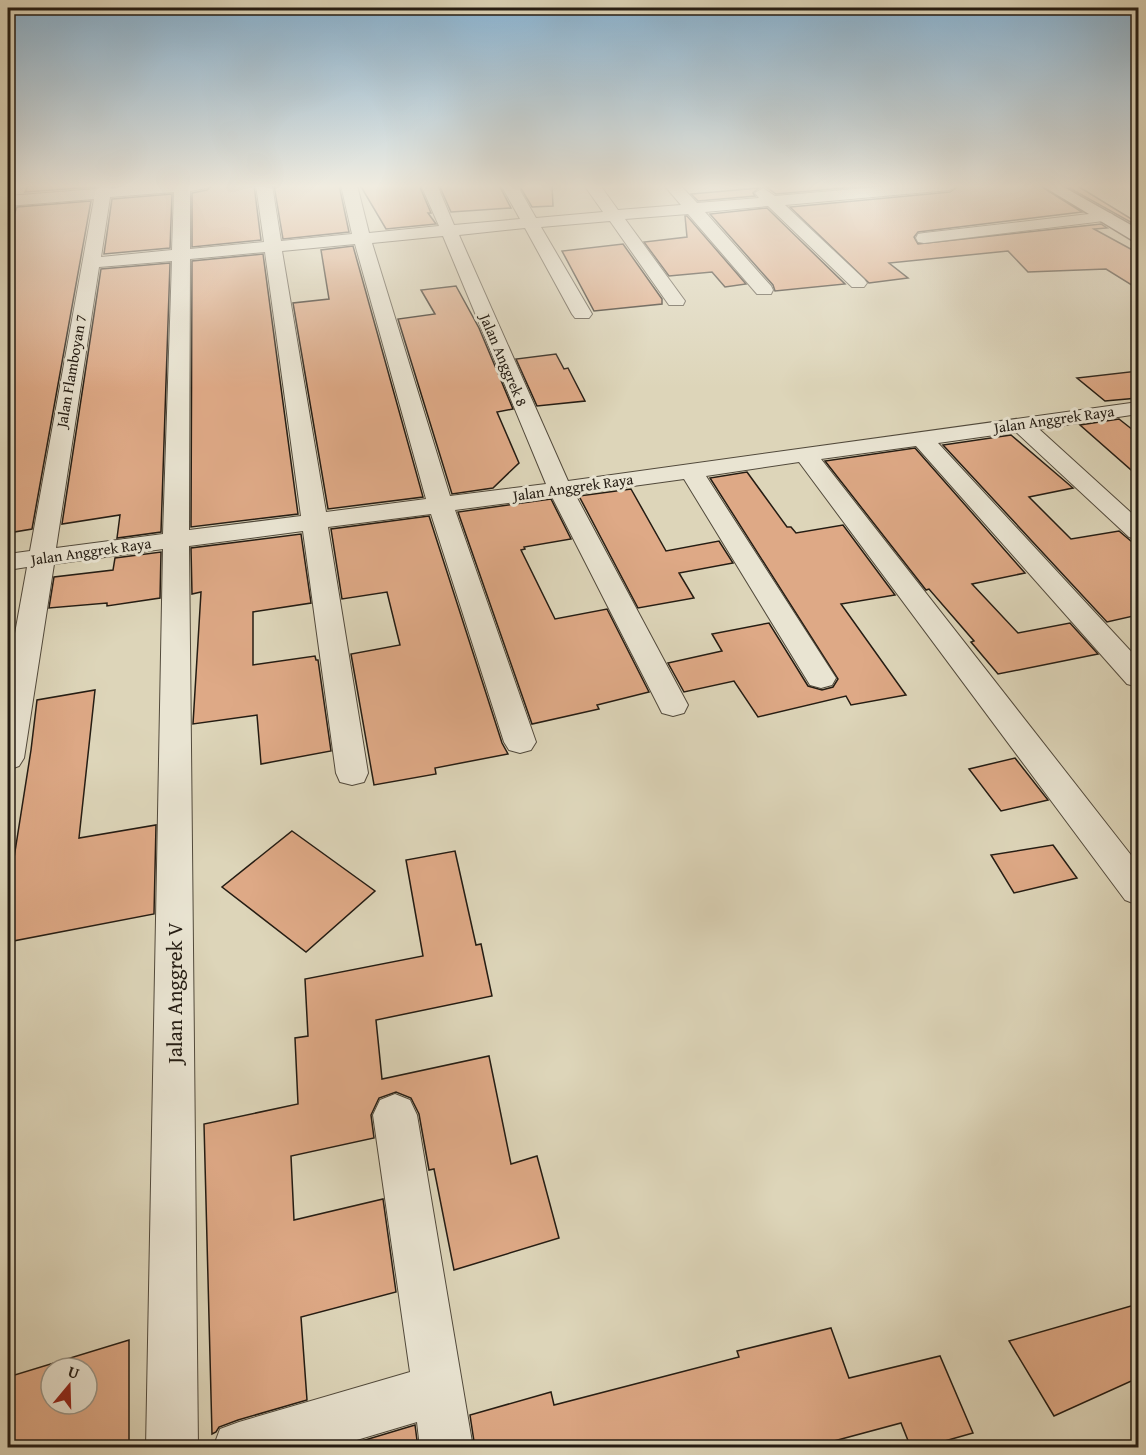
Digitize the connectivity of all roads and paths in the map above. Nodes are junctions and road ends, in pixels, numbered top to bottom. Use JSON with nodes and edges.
{"nodes":[{"id":1,"x":92,"y":253,"type":"edge"},
{"id":2,"x":194,"y":253,"type":"edge"},
{"id":3,"x":274,"y":253,"type":"edge"},
{"id":4,"x":367,"y":253,"type":"edge"},
{"id":5,"x":458,"y":253,"type":"edge"},
{"id":6,"x":548,"y":253,"type":"edge"},
{"id":7,"x":642,"y":253,"type":"edge"},
{"id":8,"x":732,"y":253,"type":"edge"},
{"id":9,"x":826,"y":253,"type":"edge"},
{"id":10,"x":181,"y":254,"type":"junction"},
{"id":11,"x":90,"y":263,"type":"junction"},
{"id":12,"x":858,"y":283,"type":"dead end"},
{"id":13,"x":764,"y":290,"type":"dead end"},
{"id":14,"x":676,"y":300,"type":"dead end"},
{"id":15,"x":582,"y":314,"type":"dead end"},
{"id":16,"x":1133,"y":414,"type":"edge"},
{"id":17,"x":1021,"y":424,"type":"junction"},
{"id":18,"x":920,"y":437,"type":"junction"},
{"id":19,"x":805,"y":454,"type":"junction"},
{"id":20,"x":690,"y":470,"type":"junction"},
{"id":21,"x":560,"y":489,"type":"junction"},
{"id":22,"x":440,"y":504,"type":"junction"},
{"id":23,"x":315,"y":522,"type":"junction"},
{"id":24,"x":1138,"y":532,"type":"edge"},
{"id":25,"x":176,"y":539,"type":"junction"},
{"id":26,"x":39,"y":558,"type":"junction"},
{"id":27,"x":8,"y":562,"type":"edge"},
{"id":28,"x":1138,"y":677,"type":"edge"},
{"id":29,"x":821,"y":678,"type":"dead end"},
{"id":30,"x":673,"y":705,"type":"dead end"},
{"id":31,"x":520,"y":742,"type":"dead end"},
{"id":32,"x":8,"y":758,"type":"edge"},
{"id":33,"x":352,"y":773,"type":"dead end"},
{"id":34,"x":1138,"y":890,"type":"edge"},
{"id":35,"x":395,"y":1115,"type":"dead end"},
{"id":36,"x":438,"y":1389,"type":"junction"},
{"id":37,"x":172,"y":1448,"type":"edge"},
{"id":38,"x":239,"y":1448,"type":"edge"},
{"id":39,"x":447,"y":1448,"type":"edge"}],
"edges":[{"from":1,"to":11,"type":"street","name":"Jalan Flamboyan 7"},
{"from":2,"to":10,"type":"street"},
{"from":3,"to":23,"type":"street"},
{"from":4,"to":22,"type":"street"},
{"from":5,"to":21,"type":"street","name":"Jalan Anggrek 8"},
{"from":6,"to":15,"type":"street"},
{"from":7,"to":14,"type":"street"},
{"from":8,"to":13,"type":"street"},
{"from":9,"to":12,"type":"street"},
{"from":10,"to":11,"type":"street"},
{"from":10,"to":25,"type":"street","name":"Jalan Anggrek V"},
{"from":11,"to":26,"type":"street","name":"Jalan Flamboyan 7"},
{"from":16,"to":17,"type":"street","name":"Jalan Anggrek Raya"},
{"from":17,"to":18,"type":"street","name":"Jalan Anggrek Raya"},
{"from":17,"to":24,"type":"street"},
{"from":18,"to":19,"type":"street","name":"Jalan Anggrek Raya"},
{"from":18,"to":28,"type":"street"},
{"from":19,"to":20,"type":"street","name":"Jalan Anggrek Raya"},
{"from":19,"to":34,"type":"street"},
{"from":20,"to":21,"type":"street","name":"Jalan Anggrek Raya"},
{"from":20,"to":29,"type":"street"},
{"from":21,"to":22,"type":"street","name":"Jalan Anggrek Raya"},
{"from":21,"to":30,"type":"street","name":"Jalan Anggrek 8"},
{"from":22,"to":23,"type":"street","name":"Jalan Anggrek Raya"},
{"from":22,"to":31,"type":"street"},
{"from":23,"to":25,"type":"street","name":"Jalan Anggrek Raya"},
{"from":23,"to":33,"type":"street"},
{"from":25,"to":26,"type":"street","name":"Jalan Anggrek Raya"},
{"from":25,"to":37,"type":"street","name":"Jalan Anggrek V"},
{"from":26,"to":27,"type":"street","name":"Jalan Anggrek Raya"},
{"from":26,"to":32,"type":"street","name":"Jalan Flamboyan 7"},
{"from":35,"to":36,"type":"street"},
{"from":36,"to":38,"type":"street"},
{"from":36,"to":39,"type":"street"}]}
